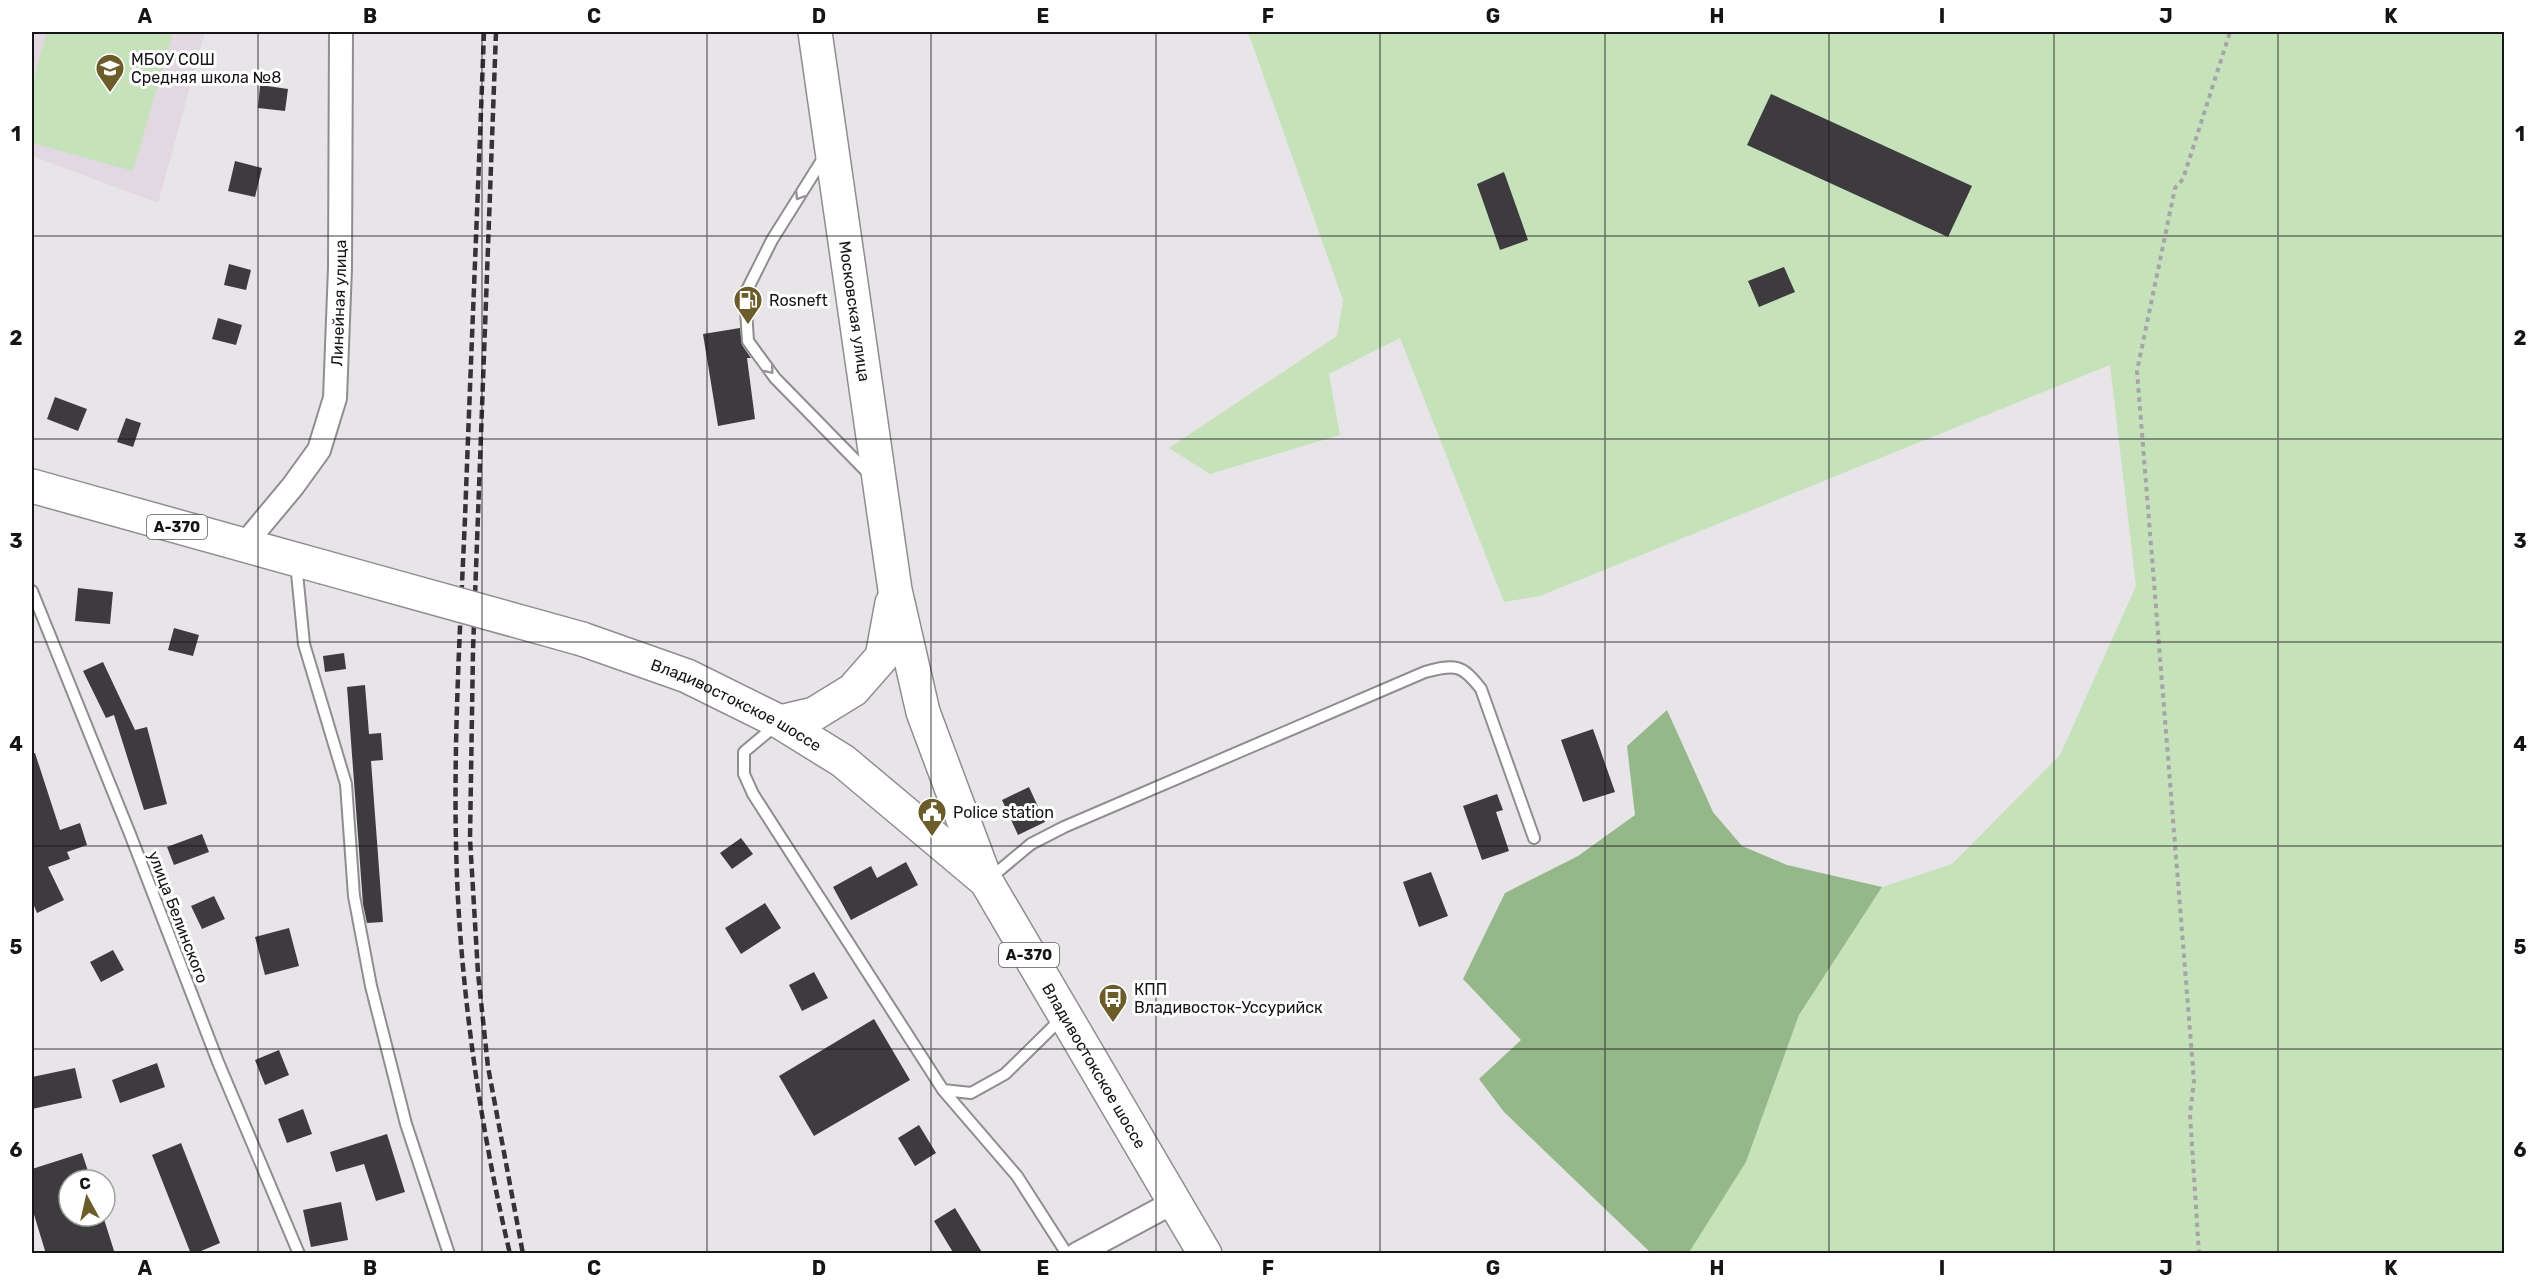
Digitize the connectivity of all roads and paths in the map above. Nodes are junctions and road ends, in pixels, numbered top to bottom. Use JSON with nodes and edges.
{"nodes":[{"id":1,"x":341,"y":32,"type":"edge"},
{"id":2,"x":815,"y":32,"type":"edge"},
{"id":3,"x":2230,"y":32,"type":"edge"},
{"id":4,"x":831,"y":147,"type":"junction"},
{"id":5,"x":880,"y":485,"type":"junction"},
{"id":6,"x":32,"y":486,"type":"edge"},
{"id":7,"x":243,"y":546,"type":"junction"},
{"id":8,"x":310,"y":564,"type":"junction"},
{"id":9,"x":895,"y":590,"type":"junction"},
{"id":10,"x":32,"y":591,"type":"edge"},
{"id":11,"x":780,"y":722,"type":"junction"},
{"id":12,"x":1534,"y":838,"type":"dead end"},
{"id":13,"x":986,"y":881,"type":"junction"},
{"id":14,"x":1065,"y":1015,"type":"junction"},
{"id":15,"x":944,"y":1090,"type":"junction"},
{"id":16,"x":1174,"y":1202,"type":"junction"},
{"id":17,"x":299,"y":1254,"type":"edge"},
{"id":18,"x":449,"y":1254,"type":"edge"},
{"id":19,"x":1067,"y":1254,"type":"edge"},
{"id":20,"x":1077,"y":1254,"type":"edge"},
{"id":21,"x":1205,"y":1254,"type":"edge"},
{"id":22,"x":2199,"y":1254,"type":"edge"}],
"edges":[{"from":1,"to":7,"type":"street","name":"Линейная улица"},
{"from":2,"to":4,"type":"main road","name":"Московская улица"},
{"from":3,"to":22,"type":"path"},
{"from":4,"to":5,"type":"main road","name":"Московская улица"},
{"from":4,"to":5,"type":"lane","one_way":true},
{"from":5,"to":9,"type":"main road","name":"Московская улица"},
{"from":6,"to":7,"type":"main road","name":"Владивостокское шоссе","number":"А-370"},
{"from":7,"to":8,"type":"main road","name":"Владивостокское шоссе","number":"А-370"},
{"from":8,"to":11,"type":"main road","name":"Владивостокское шоссе","number":"А-370","bridge":true},
{"from":8,"to":18,"type":"lane"},
{"from":9,"to":11,"type":"main road","name":"Московская улица"},
{"from":9,"to":13,"type":"main road","name":"Московская улица"},
{"from":10,"to":17,"type":"lane","name":"улица Белинского"},
{"from":11,"to":13,"type":"main road","name":"Владивостокское шоссе","number":"А-370"},
{"from":11,"to":15,"type":"lane"},
{"from":12,"to":13,"type":"lane"},
{"from":13,"to":14,"type":"main road","name":"Владивостокское шоссе","number":"А-370"},
{"from":14,"to":15,"type":"lane"},
{"from":14,"to":16,"type":"main road","name":"Владивостокское шоссе","number":"А-370"},
{"from":15,"to":19,"type":"lane"},
{"from":16,"to":20,"type":"street"},
{"from":16,"to":21,"type":"main road","name":"Владивостокское шоссе","number":"А-370"}]}
